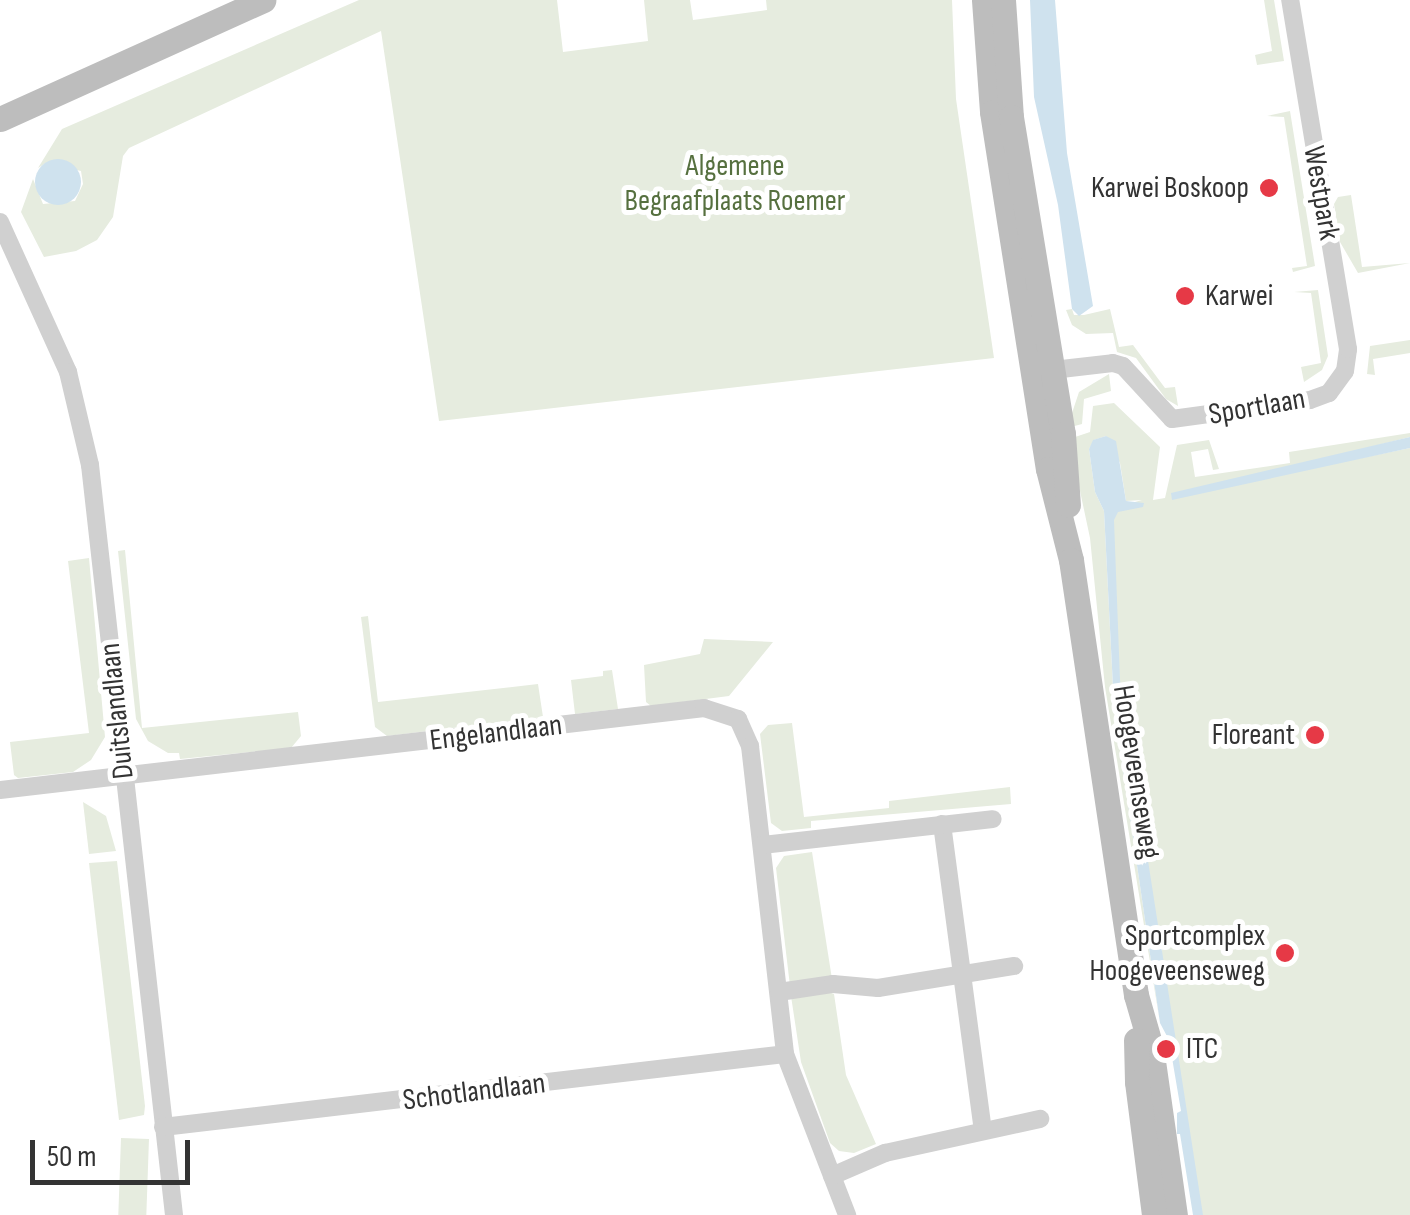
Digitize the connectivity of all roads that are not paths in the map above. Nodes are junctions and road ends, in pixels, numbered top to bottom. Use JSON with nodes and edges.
{"nodes":[{"id":1,"x":263,"y":0,"type":"edge"},
{"id":2,"x":984,"y":0,"type":"edge"},
{"id":3,"x":1003,"y":0,"type":"edge"},
{"id":4,"x":1290,"y":0,"type":"edge"},
{"id":5,"x":0,"y":119,"type":"edge"},
{"id":6,"x":0,"y":222,"type":"edge"},
{"id":7,"x":6,"y":250,"type":"edge"},
{"id":8,"x":1044,"y":371,"type":"junction"},
{"id":9,"x":1337,"y":384,"type":"joint"},
{"id":10,"x":124,"y":778,"type":"junction"},
{"id":11,"x":0,"y":790,"type":"edge"},
{"id":12,"x":993,"y":819,"type":"dead end"},
{"id":13,"x":942,"y":824,"type":"junction"},
{"id":14,"x":762,"y":845,"type":"junction"},
{"id":15,"x":1014,"y":966,"type":"dead end"},
{"id":16,"x":962,"y":975,"type":"junction"},
{"id":17,"x":779,"y":992,"type":"junction"},
{"id":18,"x":785,"y":1054,"type":"junction"},
{"id":19,"x":1040,"y":1119,"type":"dead end"},
{"id":20,"x":163,"y":1127,"type":"junction"},
{"id":21,"x":982,"y":1130,"type":"junction"},
{"id":22,"x":832,"y":1176,"type":"junction"},
{"id":23,"x":1166,"y":1214,"type":"edge"},
{"id":24,"x":174,"y":1215,"type":"edge"},
{"id":25,"x":847,"y":1215,"type":"edge"}],
"edges":[{"from":1,"to":5,"type":"main road"},
{"from":2,"to":8,"type":"main road","name":"Hoogeveenseweg"},
{"from":3,"to":8,"type":"main road","name":"Hoogeveenseweg"},
{"from":4,"to":9,"type":"street","name":"Westpark"},
{"from":6,"to":7,"type":"street","name":"Duitslandlaan"},
{"from":7,"to":10,"type":"street","name":"Duitslandlaan"},
{"from":8,"to":9,"type":"street","name":"Sportlaan"},
{"from":8,"to":23,"type":"main road","name":"Hoogeveenseweg"},
{"from":10,"to":11,"type":"street","name":"Engelandlaan"},
{"from":10,"to":14,"type":"street","name":"Engelandlaan"},
{"from":10,"to":20,"type":"street","name":"Duitslandlaan"},
{"from":12,"to":13,"type":"street"},
{"from":13,"to":14,"type":"street"},
{"from":13,"to":16,"type":"street"},
{"from":14,"to":17,"type":"street","name":"Engelandlaan"},
{"from":15,"to":16,"type":"street"},
{"from":16,"to":17,"type":"street"},
{"from":16,"to":21,"type":"street"},
{"from":17,"to":18,"type":"street","name":"Engelandlaan"},
{"from":18,"to":20,"type":"street","name":"Schotlandlaan"},
{"from":18,"to":22,"type":"street","name":"Engelandlaan"},
{"from":19,"to":21,"type":"street"},
{"from":20,"to":24,"type":"street","name":"Duitslandlaan"},
{"from":21,"to":22,"type":"street"},
{"from":22,"to":25,"type":"street","name":"Engelandlaan"}]}
